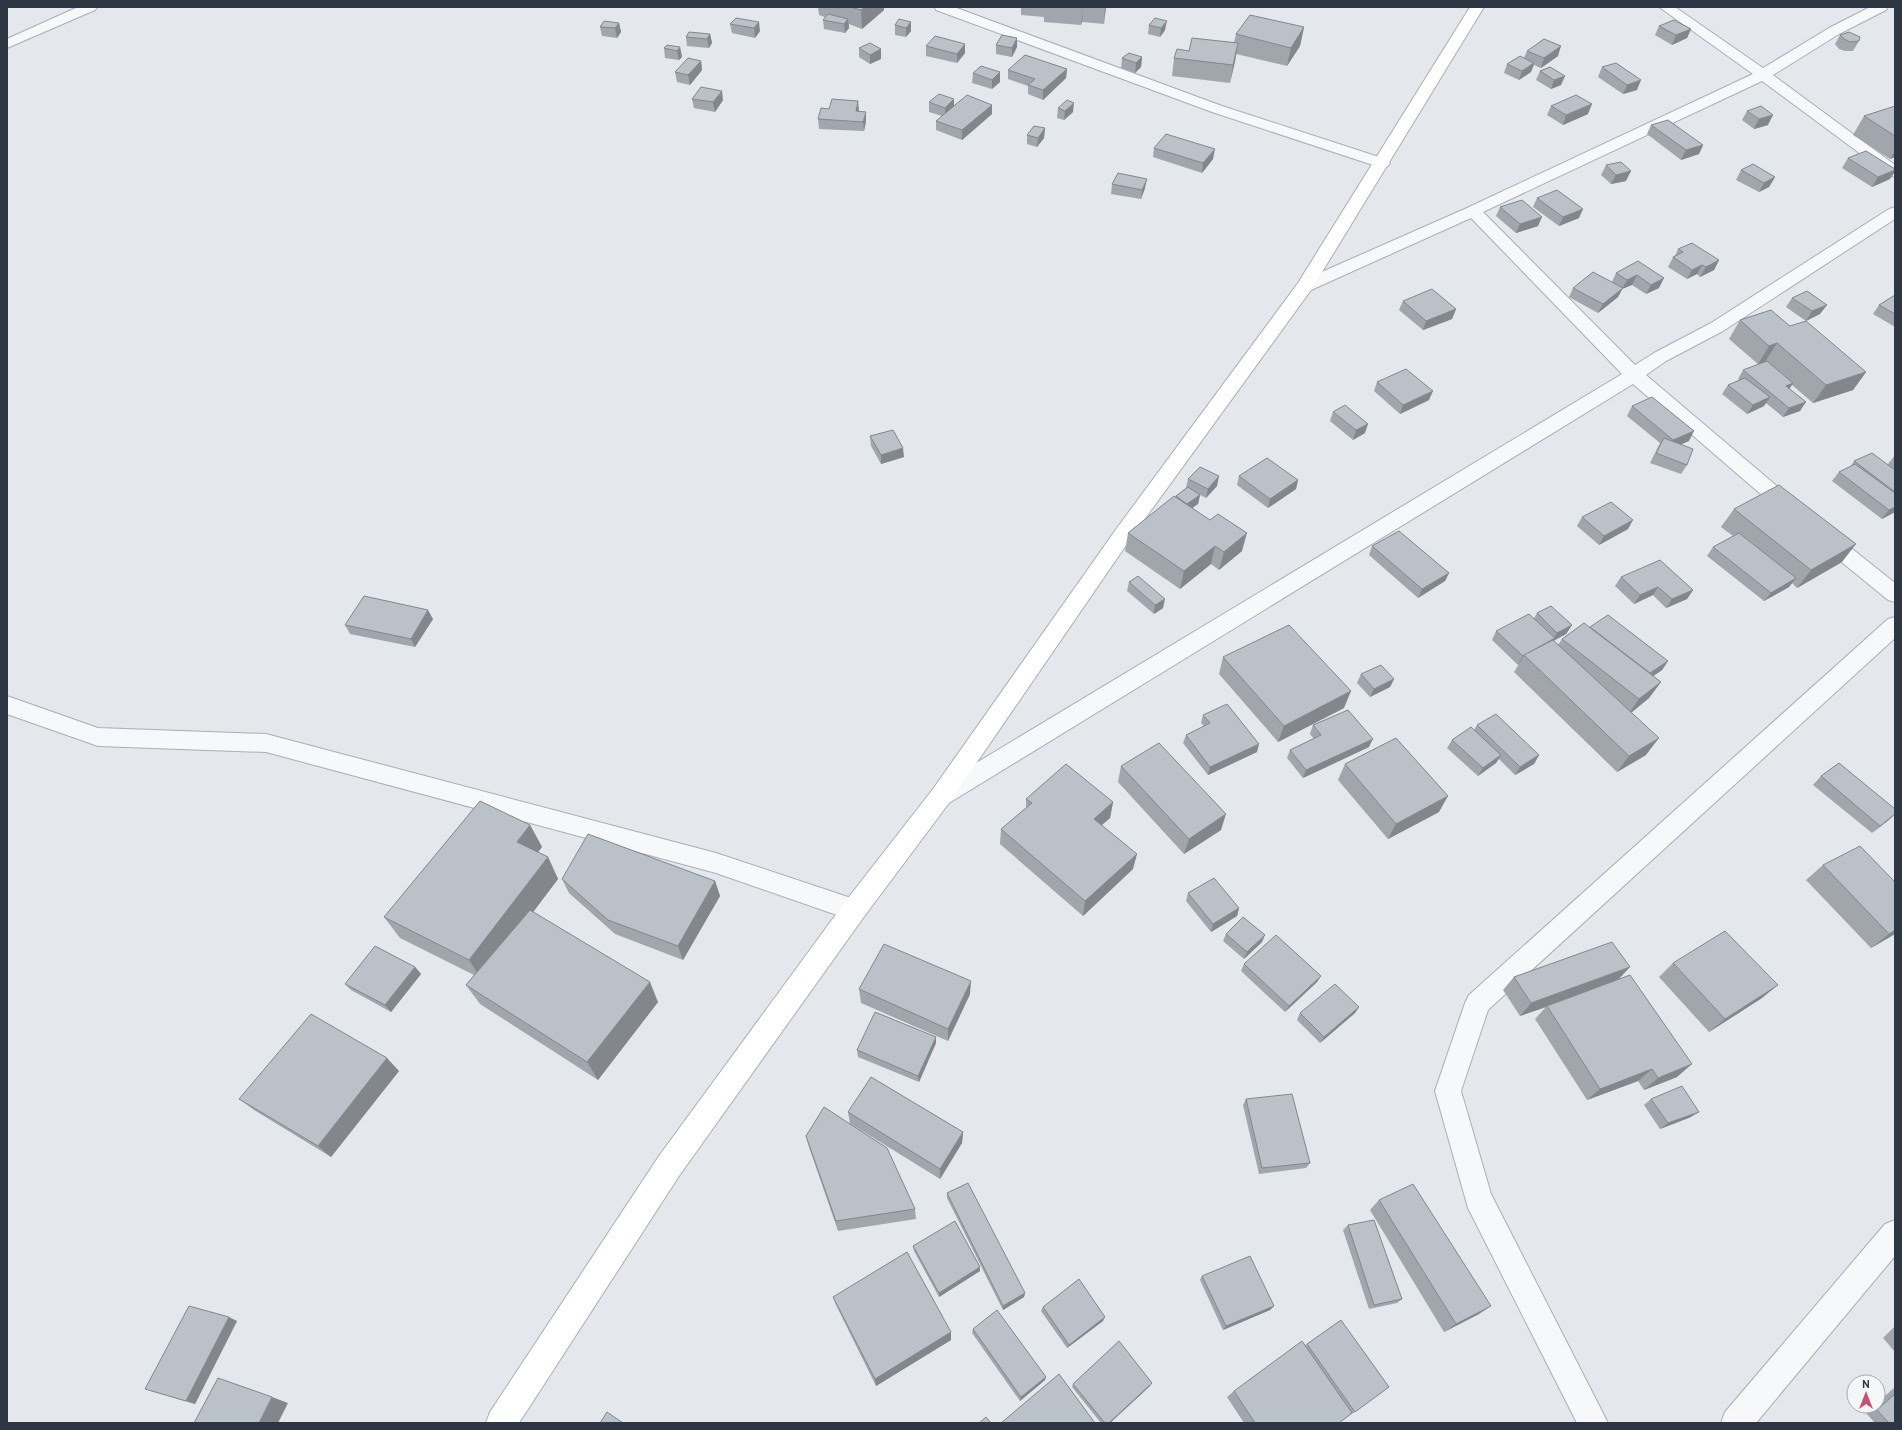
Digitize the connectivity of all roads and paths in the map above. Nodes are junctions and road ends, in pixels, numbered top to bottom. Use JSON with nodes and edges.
{"nodes":[{"id":1,"x":90,"y":7,"type":"edge"},
{"id":2,"x":941,"y":7,"type":"edge"},
{"id":3,"x":1477,"y":7,"type":"edge"},
{"id":4,"x":1666,"y":7,"type":"edge"},
{"id":5,"x":1881,"y":7,"type":"edge"},
{"id":6,"x":7,"y":44,"type":"edge"},
{"id":7,"x":1763,"y":75,"type":"junction"},
{"id":8,"x":1382,"y":164,"type":"junction"},
{"id":9,"x":1895,"y":172,"type":"edge"},
{"id":10,"x":1473,"y":211,"type":"junction"},
{"id":11,"x":1895,"y":212,"type":"edge"},
{"id":12,"x":1305,"y":286,"type":"junction"},
{"id":13,"x":1634,"y":375,"type":"junction"},
{"id":14,"x":1895,"y":594,"type":"edge"},
{"id":15,"x":1895,"y":625,"type":"edge"},
{"id":16,"x":7,"y":704,"type":"edge"},
{"id":17,"x":941,"y":796,"type":"junction"},
{"id":18,"x":854,"y":910,"type":"junction"},
{"id":19,"x":1895,"y":1234,"type":"edge"},
{"id":20,"x":501,"y":1423,"type":"edge"},
{"id":21,"x":1593,"y":1423,"type":"edge"},
{"id":22,"x":1736,"y":1423,"type":"edge"}],
"edges":[{"from":1,"to":6,"type":"street"},
{"from":2,"to":8,"type":"street"},
{"from":3,"to":8,"type":"street"},
{"from":4,"to":7,"type":"street"},
{"from":5,"to":7,"type":"street"},
{"from":7,"to":9,"type":"street"},
{"from":7,"to":10,"type":"street"},
{"from":8,"to":12,"type":"street"},
{"from":10,"to":12,"type":"street"},
{"from":10,"to":13,"type":"street"},
{"from":11,"to":13,"type":"street"},
{"from":12,"to":17,"type":"street"},
{"from":13,"to":14,"type":"street"},
{"from":13,"to":17,"type":"street"},
{"from":15,"to":21,"type":"street"},
{"from":16,"to":18,"type":"street"},
{"from":17,"to":18,"type":"street"},
{"from":18,"to":20,"type":"street"},
{"from":19,"to":22,"type":"street"}]}
